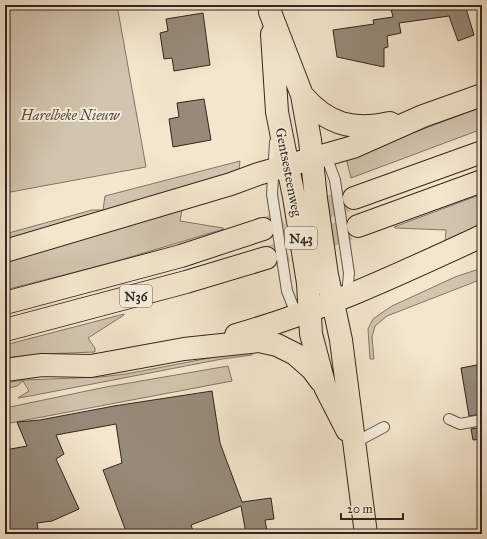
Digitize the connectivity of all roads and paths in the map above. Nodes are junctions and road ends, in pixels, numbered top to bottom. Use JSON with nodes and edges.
{"nodes":[{"id":1,"x":269,"y":9,"type":"edge"},
{"id":2,"x":482,"y":95,"type":"edge"},
{"id":3,"x":302,"y":96,"type":"junction"},
{"id":4,"x":423,"y":116,"type":"junction"},
{"id":5,"x":320,"y":150,"type":"junction"},
{"id":6,"x":482,"y":152,"type":"edge"},
{"id":7,"x":280,"y":168,"type":"junction"},
{"id":8,"x":482,"y":181,"type":"edge"},
{"id":9,"x":354,"y":198,"type":"tunnel mouth"},
{"id":10,"x":358,"y":226,"type":"tunnel mouth"},
{"id":11,"x":263,"y":229,"type":"tunnel mouth"},
{"id":12,"x":482,"y":236,"type":"edge"},
{"id":13,"x":5,"y":251,"type":"edge"},
{"id":14,"x":266,"y":258,"type":"tunnel mouth"},
{"id":15,"x":340,"y":299,"type":"junction"},
{"id":16,"x":5,"y":303,"type":"edge"},
{"id":17,"x":303,"y":313,"type":"junction"},
{"id":18,"x":5,"y":330,"type":"edge"},
{"id":19,"x":184,"y":349,"type":"junction"},
{"id":20,"x":5,"y":370,"type":"edge"},
{"id":21,"x":325,"y":387,"type":"junction"},
{"id":22,"x":449,"y":419,"type":"dead end"},
{"id":23,"x":482,"y":420,"type":"edge"},
{"id":24,"x":384,"y":427,"type":"dead end"},
{"id":25,"x":354,"y":443,"type":"junction"},
{"id":26,"x":366,"y":534,"type":"edge"}],
"edges":[{"from":1,"to":3,"type":"main road","name":"Gentsesteenweg","number":"N43"},
{"from":1,"to":7,"type":"main road","name":"Gentsesteenweg","number":"N43"},
{"from":2,"to":4,"type":"main road"},
{"from":3,"to":4,"type":"main road"},
{"from":3,"to":5,"type":"main road","name":"Gentsesteenweg","number":"N43"},
{"from":4,"to":5,"type":"main road"},
{"from":5,"to":7,"type":"main road"},
{"from":5,"to":15,"type":"main road","name":"Gentsesteenweg","number":"N43"},
{"from":6,"to":9,"type":"main road"},
{"from":7,"to":13,"type":"main road"},
{"from":7,"to":17,"type":"main road","name":"Gentsesteenweg","number":"N43"},
{"from":8,"to":10,"type":"main road"},
{"from":11,"to":16,"type":"main road","number":"N36"},
{"from":12,"to":15,"type":"main road"},
{"from":14,"to":18,"type":"main road","number":"N36"},
{"from":15,"to":17,"type":"main road"},
{"from":15,"to":25,"type":"main road","name":"Gentsesteenweg","number":"N43"},
{"from":17,"to":19,"type":"main road"},
{"from":17,"to":21,"type":"main road","name":"Gentsesteenweg","number":"N43"},
{"from":19,"to":20,"type":"main road"},
{"from":19,"to":21,"type":"main road"},
{"from":21,"to":25,"type":"main road","name":"Gentsesteenweg","number":"N43"},
{"from":22,"to":23,"type":"lane"},
{"from":24,"to":25,"type":"lane"},
{"from":25,"to":26,"type":"main road","name":"Gentsesteenweg","number":"N43"}]}
